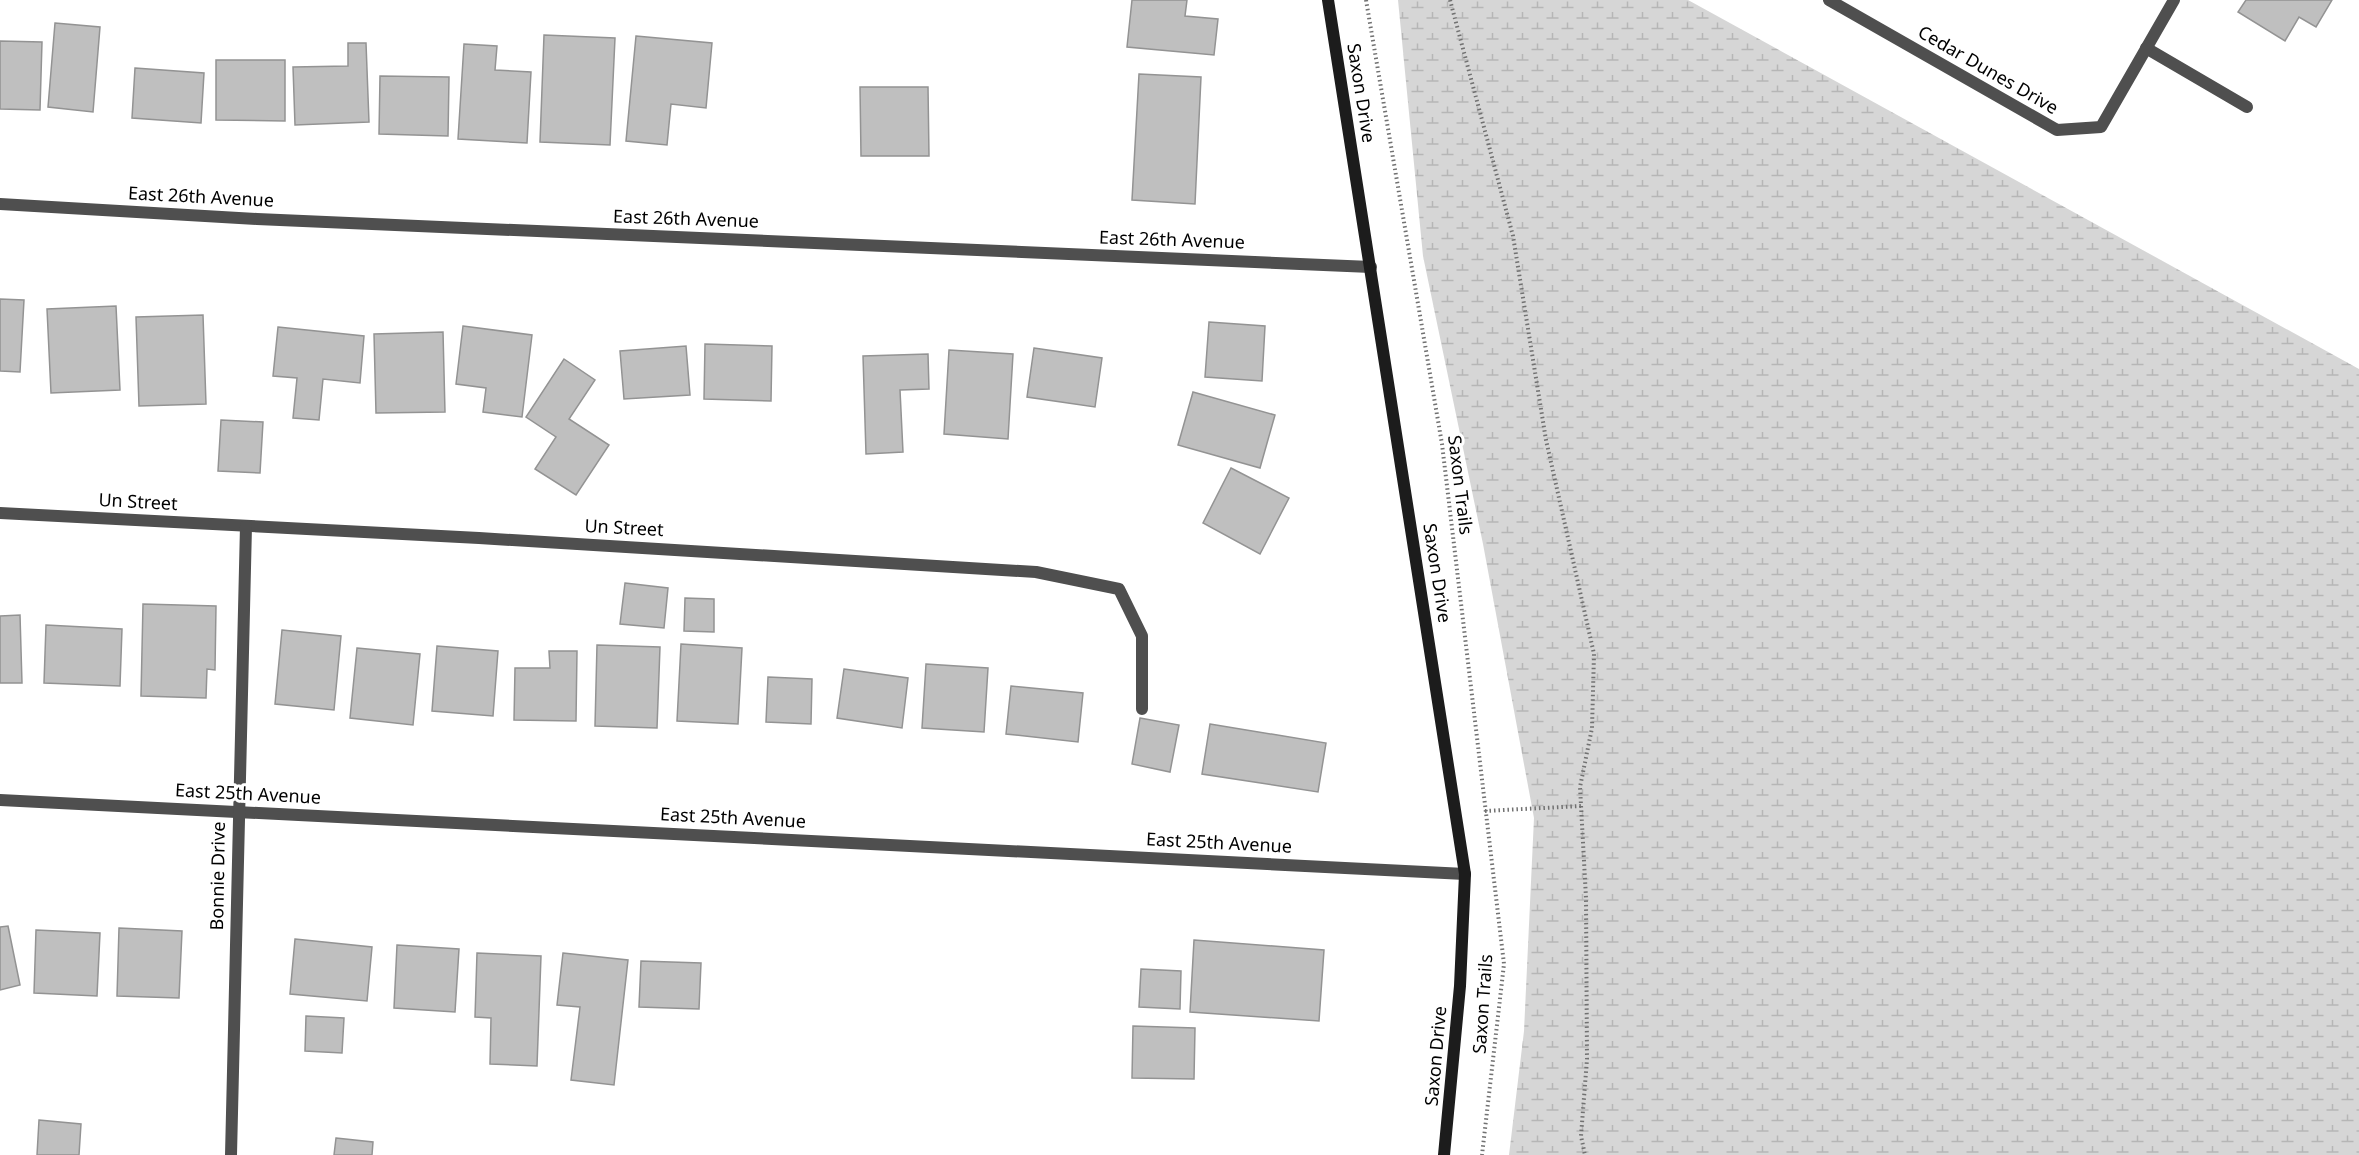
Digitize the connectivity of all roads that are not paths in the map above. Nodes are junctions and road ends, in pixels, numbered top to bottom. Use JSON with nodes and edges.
{"nodes":[{"id":1,"x":1328,"y":0,"type":"edge"},
{"id":2,"x":1829,"y":0,"type":"edge"},
{"id":3,"x":2174,"y":0,"type":"edge"},
{"id":4,"x":2146,"y":48,"type":"junction"},
{"id":5,"x":2247,"y":107,"type":"dead end"},
{"id":6,"x":0,"y":204,"type":"edge"},
{"id":7,"x":1371,"y":267,"type":"junction"},
{"id":8,"x":0,"y":513,"type":"edge"},
{"id":9,"x":246,"y":526,"type":"junction"},
{"id":10,"x":1142,"y":709,"type":"dead end"},
{"id":11,"x":0,"y":800,"type":"edge"},
{"id":12,"x":238,"y":811,"type":"junction"},
{"id":13,"x":1465,"y":874,"type":"junction"},
{"id":14,"x":231,"y":1155,"type":"edge"},
{"id":15,"x":1444,"y":1155,"type":"edge"}],
"edges":[{"from":1,"to":7,"type":"street","name":"Saxon Drive"},
{"from":2,"to":4,"type":"street","name":"Cedar Dunes Drive"},
{"from":3,"to":4,"type":"street","name":"Cedar Dunes Drive"},
{"from":4,"to":5,"type":"street"},
{"from":6,"to":7,"type":"street","name":"East 26th Avenue"},
{"from":7,"to":13,"type":"street","name":"Saxon Drive"},
{"from":8,"to":9,"type":"street","name":"Un Street"},
{"from":9,"to":10,"type":"street","name":"Un Street"},
{"from":9,"to":12,"type":"street","name":"Bonnie Drive"},
{"from":11,"to":12,"type":"street","name":"East 25th Avenue"},
{"from":12,"to":13,"type":"street","name":"East 25th Avenue"},
{"from":12,"to":14,"type":"street","name":"Bonnie Drive"},
{"from":13,"to":15,"type":"street","name":"Saxon Drive"}]}
